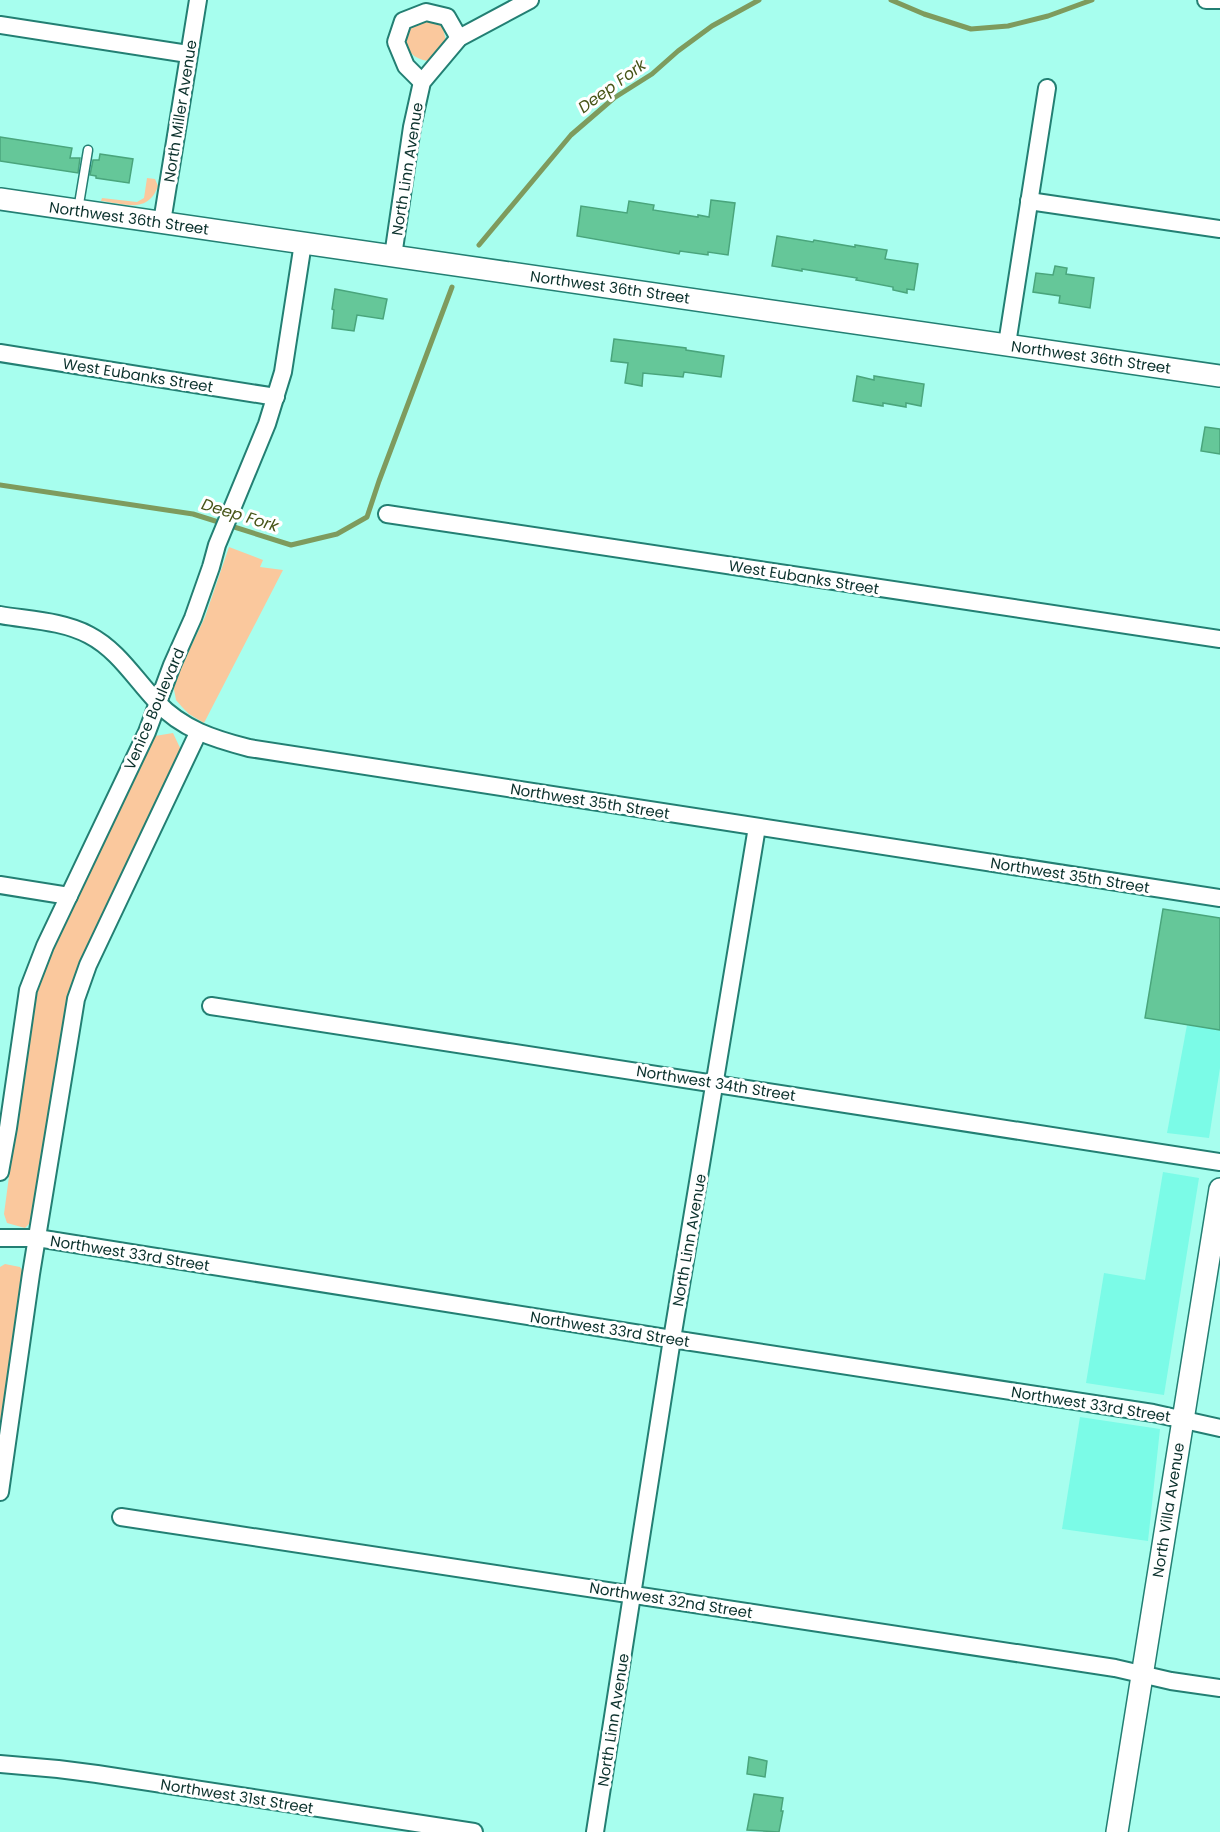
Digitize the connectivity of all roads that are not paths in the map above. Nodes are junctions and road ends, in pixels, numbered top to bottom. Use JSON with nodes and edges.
{"nodes":[{"id":1,"x":198,"y":0,"type":"edge"},
{"id":2,"x":530,"y":0,"type":"edge"},
{"id":3,"x":1206,"y":0,"type":"edge"},
{"id":4,"x":1220,"y":0,"type":"edge"},
{"id":5,"x":0,"y":25,"type":"edge"},
{"id":6,"x":459,"y":38,"type":"junction"},
{"id":7,"x":188,"y":54,"type":"junction"},
{"id":8,"x":422,"y":82,"type":"junction"},
{"id":9,"x":1047,"y":88,"type":"dead end"},
{"id":10,"x":88,"y":150,"type":"dead end"},
{"id":11,"x":0,"y":199,"type":"edge"},
{"id":12,"x":1029,"y":201,"type":"junction"},
{"id":13,"x":78,"y":210,"type":"junction"},
{"id":14,"x":162,"y":222,"type":"junction"},
{"id":15,"x":1220,"y":229,"type":"edge"},
{"id":16,"x":303,"y":243,"type":"junction"},
{"id":17,"x":393,"y":256,"type":"junction"},
{"id":18,"x":1007,"y":344,"type":"junction"},
{"id":19,"x":0,"y":353,"type":"edge"},
{"id":20,"x":1220,"y":376,"type":"edge"},
{"id":21,"x":276,"y":397,"type":"junction"},
{"id":22,"x":387,"y":514,"type":"dead end"},
{"id":23,"x":0,"y":615,"type":"edge"},
{"id":24,"x":1220,"y":639,"type":"edge"},
{"id":25,"x":158,"y":704,"type":"junction"},
{"id":26,"x":198,"y":733,"type":"junction"},
{"id":27,"x":757,"y":827,"type":"junction"},
{"id":28,"x":0,"y":885,"type":"edge"},
{"id":29,"x":69,"y":896,"type":"junction"},
{"id":30,"x":1220,"y":898,"type":"edge"},
{"id":31,"x":212,"y":1006,"type":"dead end"},
{"id":32,"x":715,"y":1083,"type":"junction"},
{"id":33,"x":2,"y":1155,"type":"edge"},
{"id":34,"x":1220,"y":1162,"type":"edge"},
{"id":35,"x":0,"y":1172,"type":"edge"},
{"id":36,"x":1220,"y":1189,"type":"edge"},
{"id":37,"x":0,"y":1238,"type":"edge"},
{"id":38,"x":37,"y":1238,"type":"junction"},
{"id":39,"x":672,"y":1339,"type":"junction"},
{"id":40,"x":1182,"y":1420,"type":"junction"},
{"id":41,"x":1220,"y":1428,"type":"edge"},
{"id":42,"x":0,"y":1492,"type":"edge"},
{"id":43,"x":121,"y":1518,"type":"dead end"},
{"id":44,"x":633,"y":1594,"type":"junction"},
{"id":45,"x":1142,"y":1674,"type":"junction"},
{"id":46,"x":1220,"y":1688,"type":"edge"},
{"id":47,"x":0,"y":1764,"type":"edge"},
{"id":48,"x":474,"y":1832,"type":"edge"},
{"id":49,"x":595,"y":1832,"type":"edge"},
{"id":50,"x":1117,"y":1832,"type":"edge"}],
"edges":[{"from":1,"to":7,"type":"street","name":"North Miller Avenue"},
{"from":2,"to":6,"type":"street","name":"North Linn Avenue"},
{"from":3,"to":4,"type":"street"},
{"from":5,"to":7,"type":"street"},
{"from":6,"to":8,"type":"street","name":"North Linn Avenue"},
{"from":6,"to":8,"type":"street","name":"North Linn Avenue"},
{"from":7,"to":14,"type":"street","name":"North Miller Avenue"},
{"from":8,"to":17,"type":"street","name":"North Linn Avenue"},
{"from":9,"to":12,"type":"street"},
{"from":10,"to":13,"type":"lane"},
{"from":11,"to":13,"type":"street","name":"Northwest 36th Street"},
{"from":12,"to":15,"type":"street"},
{"from":12,"to":18,"type":"street"},
{"from":13,"to":14,"type":"street","name":"Northwest 36th Street"},
{"from":14,"to":16,"type":"street","name":"Northwest 36th Street"},
{"from":16,"to":17,"type":"street","name":"Northwest 36th Street"},
{"from":16,"to":21,"type":"street","name":"Venice Boulevard"},
{"from":17,"to":18,"type":"street","name":"Northwest 36th Street"},
{"from":18,"to":20,"type":"street","name":"Northwest 36th Street"},
{"from":19,"to":21,"type":"street","name":"West Eubanks Street"},
{"from":21,"to":25,"type":"street","name":"Venice Boulevard"},
{"from":22,"to":24,"type":"street","name":"West Eubanks Street"},
{"from":23,"to":25,"type":"street","name":"Northwest 35th Street"},
{"from":25,"to":26,"type":"street","name":"Northwest 35th Street"},
{"from":25,"to":29,"type":"street","name":"Venice Boulevard"},
{"from":26,"to":27,"type":"street","name":"Northwest 35th Street"},
{"from":26,"to":38,"type":"street"},
{"from":27,"to":30,"type":"street","name":"Northwest 35th Street"},
{"from":27,"to":32,"type":"street","name":"North Linn Avenue"},
{"from":28,"to":29,"type":"street"},
{"from":29,"to":33,"type":"street","name":"Venice Boulevard"},
{"from":31,"to":32,"type":"street","name":"Northwest 34th Street"},
{"from":32,"to":34,"type":"street","name":"Northwest 34th Street"},
{"from":32,"to":39,"type":"street","name":"North Linn Avenue"},
{"from":33,"to":35,"type":"street","name":"Venice Boulevard"},
{"from":36,"to":40,"type":"street","name":"North Villa Avenue"},
{"from":37,"to":38,"type":"street","name":"Northwest 33rd Street"},
{"from":38,"to":39,"type":"street","name":"Northwest 33rd Street"},
{"from":38,"to":42,"type":"street"},
{"from":39,"to":40,"type":"street","name":"Northwest 33rd Street"},
{"from":39,"to":44,"type":"street","name":"North Linn Avenue"},
{"from":40,"to":41,"type":"street","name":"Northwest 33rd Street"},
{"from":40,"to":45,"type":"street","name":"North Villa Avenue"},
{"from":43,"to":44,"type":"street","name":"Northwest 32nd Street"},
{"from":44,"to":45,"type":"street","name":"Northwest 32nd Street"},
{"from":44,"to":49,"type":"street","name":"North Linn Avenue"},
{"from":45,"to":46,"type":"street","name":"Northwest 32nd Street"},
{"from":45,"to":50,"type":"street","name":"North Villa Avenue"},
{"from":47,"to":48,"type":"street","name":"Northwest 31st Street"}]}
